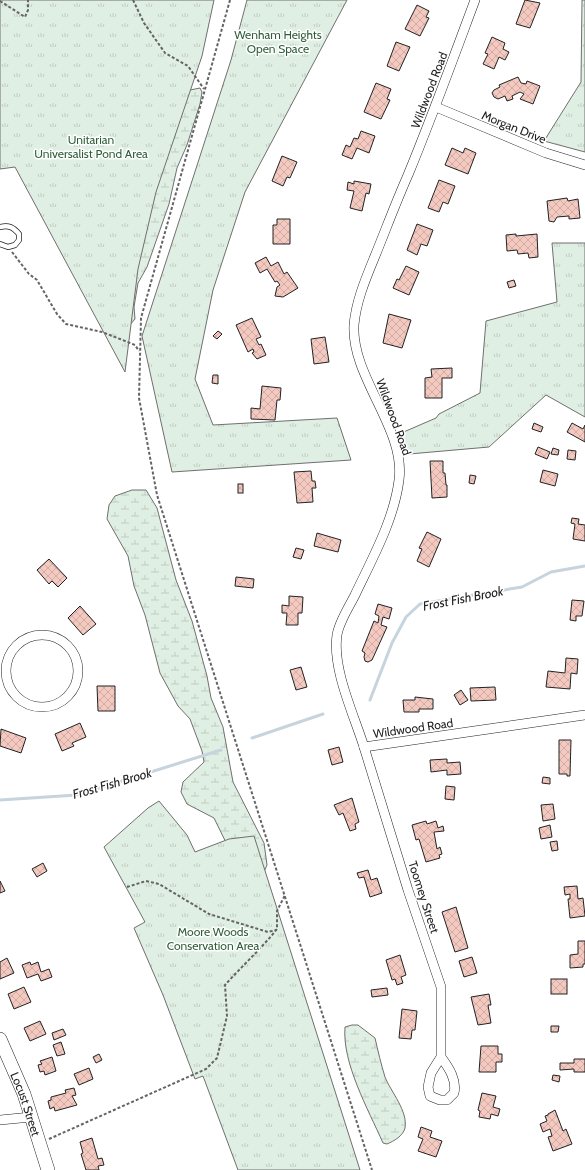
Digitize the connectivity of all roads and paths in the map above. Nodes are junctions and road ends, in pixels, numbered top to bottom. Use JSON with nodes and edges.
{"nodes":[{"id":1,"x":28,"y":0,"type":"edge"},
{"id":2,"x":133,"y":0,"type":"edge"},
{"id":3,"x":230,"y":0,"type":"edge"},
{"id":4,"x":475,"y":0,"type":"edge"},
{"id":5,"x":0,"y":1,"type":"edge"},
{"id":6,"x":204,"y":89,"type":"junction"},
{"id":7,"x":436,"y":107,"type":"junction"},
{"id":8,"x":585,"y":165,"type":"edge"},
{"id":9,"x":0,"y":227,"type":"edge"},
{"id":10,"x":0,"y":244,"type":"edge"},
{"id":11,"x":8,"y":247,"type":"junction"},
{"id":12,"x":140,"y":352,"type":"junction"},
{"id":13,"x":0,"y":653,"type":"edge"},
{"id":14,"x":9,"y":657,"type":"junction"},
{"id":15,"x":585,"y":715,"type":"edge"},
{"id":16,"x":364,"y":747,"type":"junction"},
{"id":17,"x":127,"y":887,"type":"dead end"},
{"id":18,"x":285,"y":895,"type":"junction"},
{"id":19,"x":277,"y":929,"type":"junction"},
{"id":20,"x":0,"y":1039,"type":"edge"},
{"id":21,"x":441,"y":1057,"type":"dead end"},
{"id":22,"x":31,"y":1117,"type":"junction"},
{"id":23,"x":0,"y":1120,"type":"edge"},
{"id":24,"x":40,"y":1143,"type":"junction"},
{"id":25,"x":48,"y":1170,"type":"edge"},
{"id":26,"x":372,"y":1170,"type":"edge"}],
"edges":[{"from":1,"to":5,"type":"path"},
{"from":2,"to":6,"type":"path"},
{"from":3,"to":6,"type":"path"},
{"from":4,"to":7,"type":"street","name":"Wildwood Road"},
{"from":6,"to":12,"type":"path"},
{"from":7,"to":8,"type":"street","name":"Morgan Drive"},
{"from":7,"to":16,"type":"street","name":"Wildwood Road"},
{"from":9,"to":11,"type":"lane"},
{"from":10,"to":11,"type":"lane"},
{"from":11,"to":12,"type":"path"},
{"from":12,"to":18,"type":"path"},
{"from":13,"to":14,"type":"street"},
{"from":14,"to":14,"type":"street"},
{"from":15,"to":16,"type":"street","name":"Wildwood Road"},
{"from":16,"to":21,"type":"street","name":"Toomey Street"},
{"from":17,"to":19,"type":"path"},
{"from":18,"to":19,"type":"path"},
{"from":18,"to":26,"type":"path"},
{"from":19,"to":24,"type":"path"},
{"from":20,"to":22,"type":"main road","name":"Locust Street"},
{"from":22,"to":23,"type":"street"},
{"from":22,"to":24,"type":"main road","name":"Locust Street"},
{"from":24,"to":25,"type":"main road","name":"Locust Street"}]}
